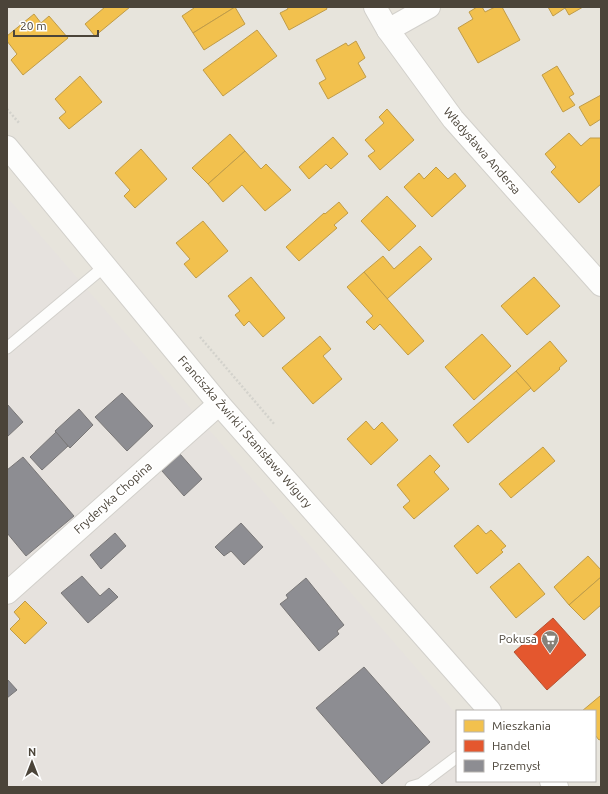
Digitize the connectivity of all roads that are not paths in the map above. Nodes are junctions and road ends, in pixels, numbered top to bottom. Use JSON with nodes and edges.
{"nodes":[{"id":1,"x":375,"y":7,"type":"edge"},
{"id":2,"x":429,"y":7,"type":"edge"},
{"id":3,"x":388,"y":30,"type":"junction"},
{"id":4,"x":7,"y":147,"type":"edge"},
{"id":5,"x":105,"y":266,"type":"junction"},
{"id":6,"x":601,"y":285,"type":"edge"},
{"id":7,"x":7,"y":348,"type":"edge"},
{"id":8,"x":219,"y":404,"type":"junction"},
{"id":9,"x":7,"y":592,"type":"edge"},
{"id":10,"x":489,"y":710,"type":"edge"},
{"id":11,"x":456,"y":759,"type":"edge"},
{"id":12,"x":411,"y":787,"type":"edge"}],
"edges":[{"from":1,"to":3,"type":"street","name":"Władysława Andersa"},
{"from":2,"to":3,"type":"street"},
{"from":3,"to":6,"type":"street","name":"Władysława Andersa"},
{"from":4,"to":5,"type":"street","name":"Franciszka Żwirki i Stanisława Wigury"},
{"from":5,"to":7,"type":"lane"},
{"from":5,"to":8,"type":"street","name":"Franciszka Żwirki i Stanisława Wigury"},
{"from":8,"to":9,"type":"street","name":"Fryderyka Chopina"},
{"from":8,"to":10,"type":"street","name":"Franciszka Żwirki i Stanisława Wigury"},
{"from":11,"to":12,"type":"lane"}]}
